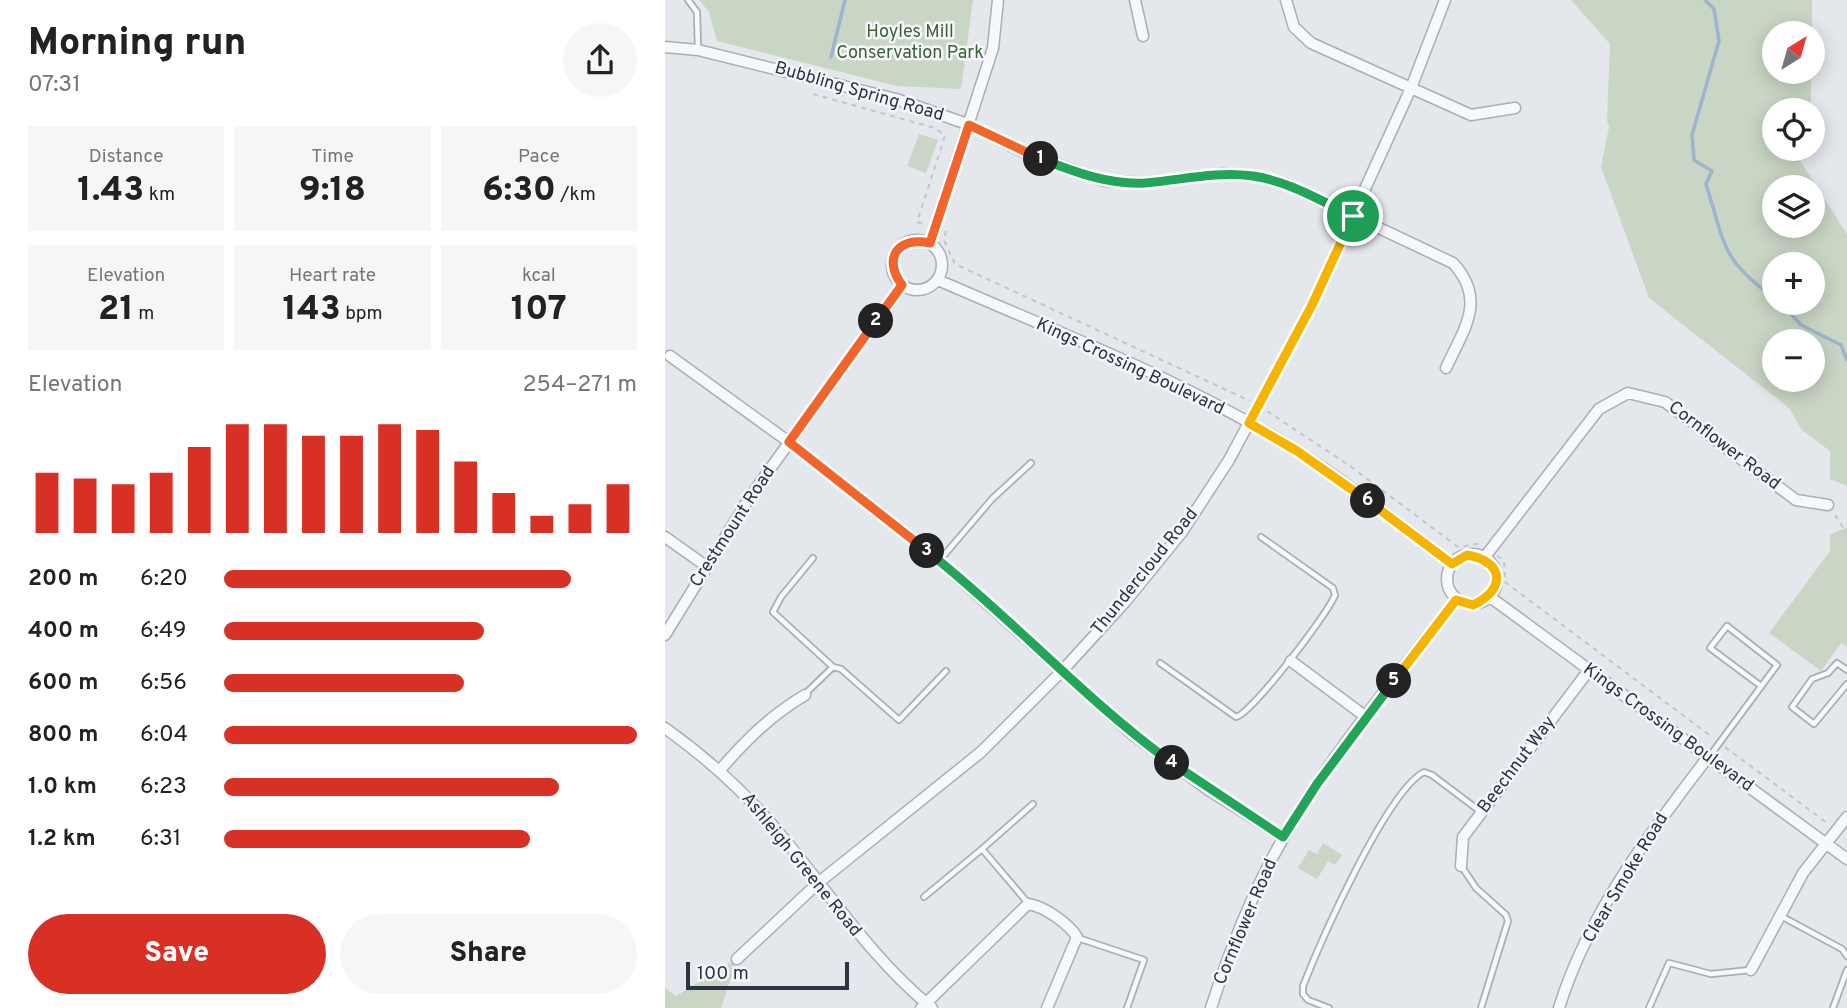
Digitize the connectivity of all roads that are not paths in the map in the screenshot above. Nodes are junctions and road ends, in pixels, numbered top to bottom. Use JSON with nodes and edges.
{"nodes":[{"id":1,"x":688,"y":0,"type":"edge"},
{"id":2,"x":998,"y":0,"type":"edge"},
{"id":3,"x":1135,"y":0,"type":"edge"},
{"id":4,"x":1286,"y":0,"type":"edge"},
{"id":5,"x":1445,"y":0,"type":"edge"},
{"id":6,"x":1143,"y":37,"type":"dead end"},
{"id":7,"x":665,"y":47,"type":"edge"},
{"id":8,"x":698,"y":50,"type":"junction"},
{"id":9,"x":1411,"y":88,"type":"junction"},
{"id":10,"x":1515,"y":108,"type":"dead end"},
{"id":11,"x":969,"y":125,"type":"junction"},
{"id":12,"x":1353,"y":216,"type":"junction"},
{"id":13,"x":930,"y":243,"type":"junction"},
{"id":14,"x":938,"y":280,"type":"junction"},
{"id":15,"x":902,"y":285,"type":"junction"},
{"id":16,"x":670,"y":356,"type":"dead end"},
{"id":17,"x":1446,"y":368,"type":"dead end"},
{"id":18,"x":1249,"y":423,"type":"junction"},
{"id":19,"x":789,"y":442,"type":"junction"},
{"id":20,"x":1031,"y":463,"type":"dead end"},
{"id":21,"x":1828,"y":505,"type":"road end"},
{"id":22,"x":665,"y":537,"type":"edge"},
{"id":23,"x":1261,"y":537,"type":"dead end"},
{"id":24,"x":813,"y":558,"type":"dead end"},
{"id":25,"x":1484,"y":558,"type":"junction"},
{"id":26,"x":940,"y":561,"type":"junction"},
{"id":27,"x":1452,"y":564,"type":"junction"},
{"id":28,"x":706,"y":566,"type":"junction"},
{"id":29,"x":1490,"y":597,"type":"junction"},
{"id":30,"x":1456,"y":600,"type":"junction"},
{"id":31,"x":665,"y":635,"type":"edge"},
{"id":32,"x":1291,"y":662,"type":"junction"},
{"id":33,"x":1160,"y":663,"type":"dead end"},
{"id":34,"x":833,"y":667,"type":"junction"},
{"id":35,"x":1588,"y":670,"type":"junction"},
{"id":36,"x":1847,"y":670,"type":"edge"},
{"id":37,"x":946,"y":671,"type":"dead end"},
{"id":38,"x":1061,"y":673,"type":"junction"},
{"id":39,"x":1847,"y":684,"type":"edge"},
{"id":40,"x":1761,"y":686,"type":"junction"},
{"id":41,"x":805,"y":695,"type":"joint"},
{"id":42,"x":1366,"y":717,"type":"junction"},
{"id":43,"x":665,"y":728,"type":"edge"},
{"id":44,"x":1708,"y":757,"type":"junction"},
{"id":45,"x":720,"y":770,"type":"junction"},
{"id":46,"x":1033,"y":804,"type":"dead end"},
{"id":47,"x":1482,"y":813,"type":"junction"},
{"id":48,"x":1847,"y":817,"type":"edge"},
{"id":49,"x":1283,"y":837,"type":"junction"},
{"id":50,"x":1827,"y":844,"type":"junction"},
{"id":51,"x":982,"y":849,"type":"junction"},
{"id":52,"x":1847,"y":859,"type":"edge"},
{"id":53,"x":1461,"y":866,"type":"joint"},
{"id":54,"x":818,"y":883,"type":"junction"},
{"id":55,"x":924,"y":897,"type":"dead end"},
{"id":56,"x":1028,"y":904,"type":"junction"},
{"id":57,"x":1779,"y":915,"type":"junction"},
{"id":58,"x":1077,"y":937,"type":"junction"},
{"id":59,"x":1847,"y":956,"type":"edge"},
{"id":60,"x":737,"y":959,"type":"dead end"},
{"id":61,"x":1751,"y":970,"type":"joint"},
{"id":62,"x":1847,"y":970,"type":"edge"},
{"id":63,"x":926,"y":1006,"type":"edge"},
{"id":64,"x":1047,"y":1008,"type":"edge"},
{"id":65,"x":1127,"y":1008,"type":"edge"},
{"id":66,"x":1211,"y":1008,"type":"edge"},
{"id":67,"x":1329,"y":1008,"type":"edge"},
{"id":68,"x":1481,"y":1008,"type":"edge"},
{"id":69,"x":1559,"y":1008,"type":"edge"},
{"id":70,"x":1649,"y":1008,"type":"edge"},
{"id":71,"x":1833,"y":1008,"type":"edge"}],
"edges":[{"from":1,"to":8,"type":"lane"},
{"from":2,"to":11,"type":"street"},
{"from":3,"to":6,"type":"street"},
{"from":4,"to":9,"type":"street"},
{"from":5,"to":9,"type":"street","name":"Thundercloud Road"},
{"from":7,"to":8,"type":"street","name":"Bubbling Spring Road"},
{"from":8,"to":11,"type":"street","name":"Bubbling Spring Road"},
{"from":9,"to":10,"type":"street"},
{"from":9,"to":12,"type":"street","name":"Thundercloud Road"},
{"from":11,"to":12,"type":"street","name":"Bubbling Spring Road"},
{"from":11,"to":13,"type":"street"},
{"from":12,"to":17,"type":"street","name":"Bubbling Spring Road"},
{"from":12,"to":18,"type":"street","name":"Thundercloud Road"},
{"from":13,"to":14,"type":"street"},
{"from":13,"to":15,"type":"street"},
{"from":14,"to":15,"type":"street"},
{"from":14,"to":18,"type":"street","name":"Kings Crossing Boulevard"},
{"from":15,"to":19,"type":"street","name":"Crestmount Road"},
{"from":16,"to":19,"type":"street"},
{"from":18,"to":27,"type":"street","name":"Kings Crossing Boulevard"},
{"from":18,"to":38,"type":"street","name":"Thundercloud Road"},
{"from":19,"to":26,"type":"street"},
{"from":19,"to":28,"type":"street","name":"Crestmount Road"},
{"from":20,"to":26,"type":"lane"},
{"from":21,"to":25,"type":"street","name":"Cornflower Road"},
{"from":22,"to":28,"type":"street"},
{"from":23,"to":32,"type":"lane"},
{"from":24,"to":34,"type":"lane"},
{"from":25,"to":27,"type":"street"},
{"from":25,"to":29,"type":"street"},
{"from":26,"to":38,"type":"street"},
{"from":27,"to":30,"type":"street"},
{"from":28,"to":31,"type":"street","name":"Crestmount Road"},
{"from":29,"to":30,"type":"street"},
{"from":29,"to":35,"type":"street","name":"Kings Crossing Boulevard"},
{"from":30,"to":42,"type":"street","name":"Cornflower Road"},
{"from":32,"to":33,"type":"lane"},
{"from":32,"to":42,"type":"street"},
{"from":34,"to":37,"type":"lane"},
{"from":34,"to":41,"type":"lane"},
{"from":35,"to":44,"type":"street","name":"Kings Crossing Boulevard"},
{"from":35,"to":47,"type":"street","name":"Beechnut Way"},
{"from":36,"to":39,"type":"lane"},
{"from":38,"to":49,"type":"street"},
{"from":38,"to":54,"type":"street","name":"Thundercloud Road"},
{"from":40,"to":40,"type":"lane"},
{"from":40,"to":44,"type":"lane"},
{"from":41,"to":45,"type":"street"},
{"from":42,"to":49,"type":"street","name":"Cornflower Road"},
{"from":43,"to":45,"type":"street","name":"Ashleigh Greene Road"},
{"from":44,"to":50,"type":"street","name":"Kings Crossing Boulevard"},
{"from":44,"to":69,"type":"street","name":"Clear Smoke Road"},
{"from":45,"to":54,"type":"street","name":"Ashleigh Greene Road"},
{"from":46,"to":51,"type":"lane"},
{"from":47,"to":53,"type":"street","name":"Beechnut Way"},
{"from":47,"to":67,"type":"lane"},
{"from":48,"to":50,"type":"street"},
{"from":49,"to":66,"type":"street","name":"Cornflower Road"},
{"from":50,"to":52,"type":"street","name":"Kings Crossing Boulevard"},
{"from":50,"to":57,"type":"street"},
{"from":51,"to":55,"type":"lane"},
{"from":51,"to":56,"type":"lane"},
{"from":53,"to":68,"type":"lane"},
{"from":54,"to":60,"type":"street","name":"Thundercloud Road"},
{"from":54,"to":63,"type":"street","name":"Ashleigh Greene Road"},
{"from":56,"to":58,"type":"street"},
{"from":56,"to":63,"type":"street"},
{"from":57,"to":59,"type":"lane"},
{"from":57,"to":61,"type":"street"},
{"from":58,"to":64,"type":"street"},
{"from":58,"to":65,"type":"lane"},
{"from":61,"to":70,"type":"lane"},
{"from":62,"to":71,"type":"lane"}]}
